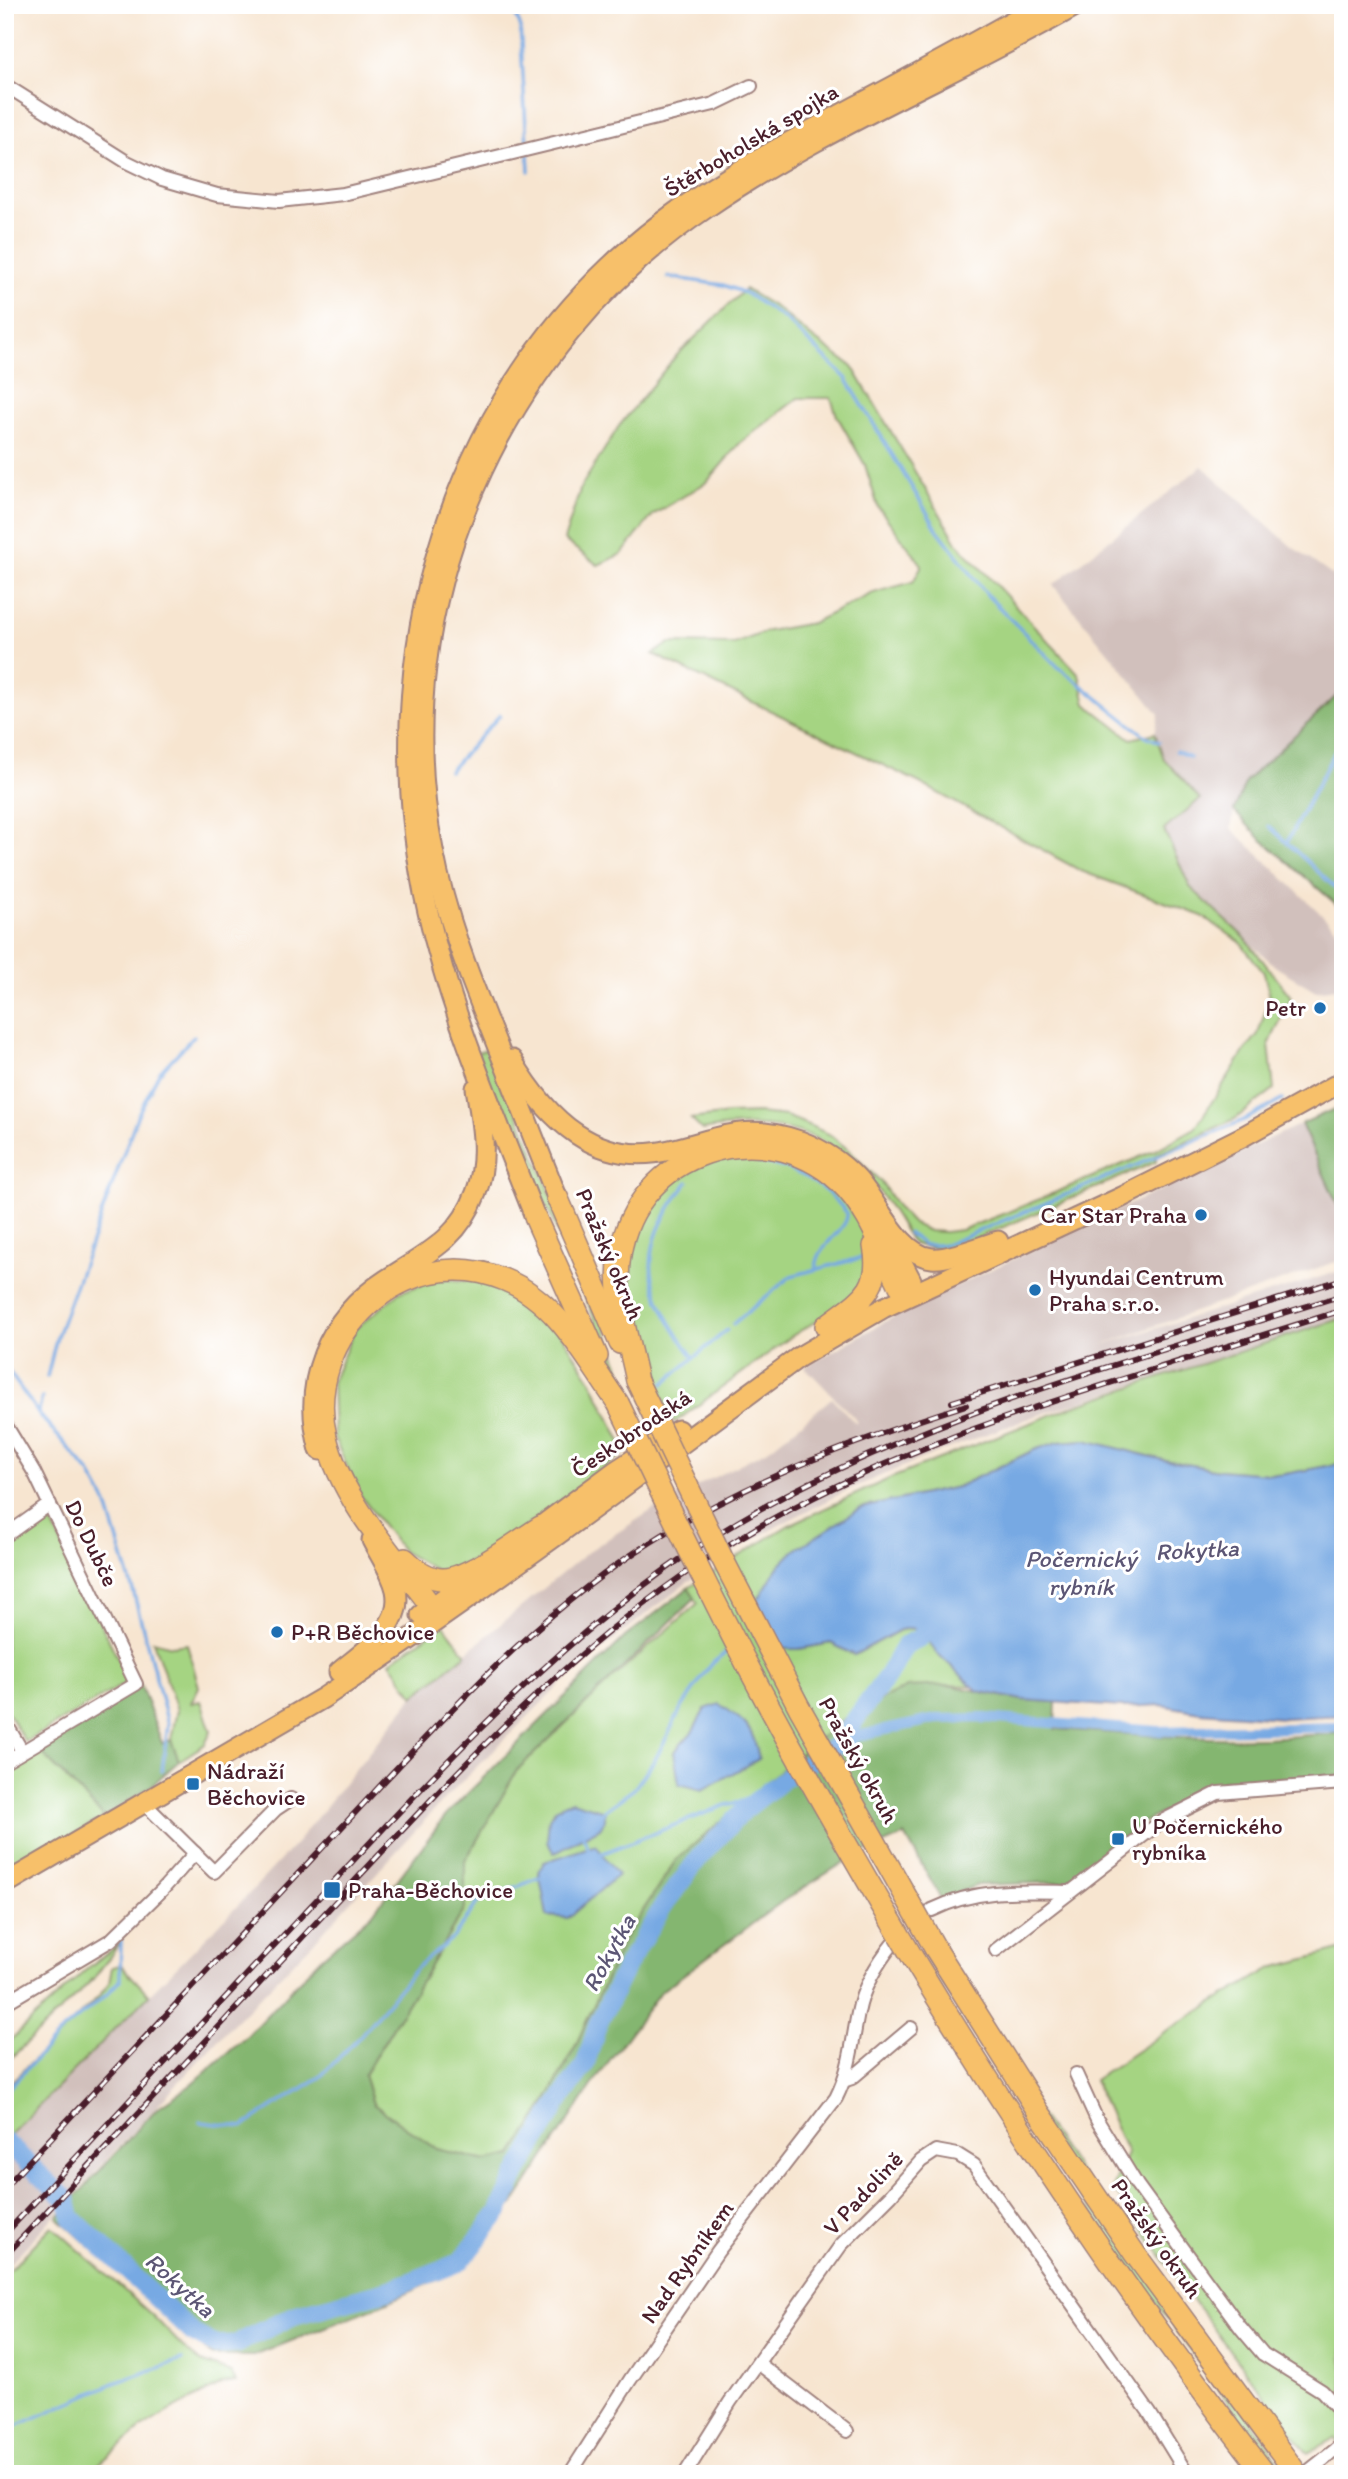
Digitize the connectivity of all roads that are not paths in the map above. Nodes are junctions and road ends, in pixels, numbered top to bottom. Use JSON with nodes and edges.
{"nodes":[{"id":1,"x":1041,"y":5,"type":"edge"},
{"id":2,"x":1077,"y":5,"type":"edge"},
{"id":3,"x":5,"y":85,"type":"edge"},
{"id":4,"x":751,"y":86,"type":"dead end"},
{"id":5,"x":462,"y":500,"type":"junction"},
{"id":6,"x":452,"y":527,"type":"junction"},
{"id":7,"x":483,"y":1011,"type":"junction"},
{"id":8,"x":469,"y":1049,"type":"junction"},
{"id":9,"x":1343,"y":1081,"type":"edge"},
{"id":10,"x":1182,"y":1165,"type":"junction"},
{"id":11,"x":858,"y":1191,"type":"junction"},
{"id":12,"x":557,"y":1197,"type":"joint"},
{"id":13,"x":535,"y":1217,"type":"joint"},
{"id":14,"x":998,"y":1241,"type":"junction"},
{"id":15,"x":908,"y":1289,"type":"junction"},
{"id":16,"x":826,"y":1326,"type":"junction"},
{"id":17,"x":634,"y":1374,"type":"junction"},
{"id":18,"x":607,"y":1384,"type":"junction"},
{"id":19,"x":5,"y":1424,"type":"edge"},
{"id":20,"x":346,"y":1485,"type":"junction"},
{"id":21,"x":50,"y":1504,"type":"junction"},
{"id":22,"x":540,"y":1527,"type":"junction"},
{"id":23,"x":368,"y":1533,"type":"junction"},
{"id":24,"x":5,"y":1536,"type":"edge"},
{"id":25,"x":432,"y":1615,"type":"junction"},
{"id":26,"x":339,"y":1672,"type":"junction"},
{"id":27,"x":5,"y":1722,"type":"edge"},
{"id":28,"x":23,"y":1751,"type":"junction"},
{"id":29,"x":5,"y":1762,"type":"edge"},
{"id":30,"x":1343,"y":1783,"type":"edge"},
{"id":31,"x":291,"y":1799,"type":"dead end"},
{"id":32,"x":143,"y":1802,"type":"junction"},
{"id":33,"x":195,"y":1853,"type":"junction"},
{"id":34,"x":5,"y":1884,"type":"edge"},
{"id":35,"x":1070,"y":1892,"type":"junction"},
{"id":36,"x":932,"y":1910,"type":"dead end"},
{"id":37,"x":895,"y":1941,"type":"dead end"},
{"id":38,"x":996,"y":1950,"type":"dead end"},
{"id":39,"x":5,"y":2003,"type":"edge"},
{"id":40,"x":911,"y":2028,"type":"dead end"},
{"id":41,"x":852,"y":2051,"type":"junction"},
{"id":42,"x":871,"y":2061,"type":"junction"},
{"id":43,"x":1076,"y":2074,"type":"dead end"},
{"id":44,"x":846,"y":2080,"type":"junction"},
{"id":45,"x":758,"y":2363,"type":"junction"},
{"id":46,"x":1343,"y":2414,"type":"edge"},
{"id":47,"x":846,"y":2431,"type":"dead end"},
{"id":48,"x":1340,"y":2446,"type":"edge"},
{"id":49,"x":570,"y":2474,"type":"edge"},
{"id":50,"x":685,"y":2474,"type":"edge"},
{"id":51,"x":1187,"y":2474,"type":"edge"},
{"id":52,"x":1265,"y":2474,"type":"edge"},
{"id":53,"x":1297,"y":2474,"type":"edge"},
{"id":54,"x":1305,"y":2474,"type":"edge"}],
"edges":[{"from":1,"to":5,"type":"main road","name":"Štěrboholská spojka"},
{"from":2,"to":5,"type":"main road","name":"Štěrboholská spojka"},
{"from":3,"to":4,"type":"street"},
{"from":5,"to":6,"type":"main road","name":"Štěrboholská spojka"},
{"from":6,"to":7,"type":"main road","name":"Štěrboholská spojka"},
{"from":6,"to":8,"type":"main road","name":"Štěrboholská spojka"},
{"from":7,"to":11,"type":"main road"},
{"from":7,"to":12,"type":"main road","name":"Pražský okruh"},
{"from":8,"to":13,"type":"main road"},
{"from":8,"to":23,"type":"main road"},
{"from":9,"to":10,"type":"main road","name":"Českobrodská"},
{"from":10,"to":14,"type":"main road","name":"Českobrodská"},
{"from":10,"to":15,"type":"main road","name":"Českobrodská"},
{"from":11,"to":14,"type":"main road"},
{"from":11,"to":15,"type":"highway"},
{"from":11,"to":16,"type":"highway"},
{"from":11,"to":17,"type":"highway"},
{"from":12,"to":17,"type":"highway","name":"Pražský okruh"},
{"from":13,"to":18,"type":"highway"},
{"from":14,"to":15,"type":"main road","name":"Českobrodská"},
{"from":15,"to":16,"type":"main road","name":"Českobrodská"},
{"from":15,"to":25,"type":"main road","name":"Českobrodská"},
{"from":16,"to":22,"type":"main road","name":"Českobrodská"},
{"from":17,"to":53,"type":"highway","name":"Pražský okruh","bridge":true},
{"from":18,"to":20,"type":"highway"},
{"from":18,"to":52,"type":"highway","bridge":true},
{"from":19,"to":21,"type":"street","name":"Do Dubče"},
{"from":20,"to":22,"type":"highway"},
{"from":20,"to":25,"type":"highway"},
{"from":21,"to":24,"type":"street"},
{"from":21,"to":28,"type":"street","name":"Do Dubče"},
{"from":22,"to":25,"type":"main road","name":"Českobrodská"},
{"from":23,"to":25,"type":"main road"},
{"from":23,"to":26,"type":"main road"},
{"from":25,"to":26,"type":"main road","name":"Českobrodská"},
{"from":25,"to":32,"type":"main road","name":"Českobrodská"},
{"from":26,"to":32,"type":"main road","name":"Českobrodská"},
{"from":27,"to":28,"type":"street"},
{"from":28,"to":29,"type":"street"},
{"from":30,"to":35,"type":"street"},
{"from":31,"to":33,"type":"street"},
{"from":32,"to":33,"type":"street"},
{"from":32,"to":34,"type":"main road","name":"Českobrodská"},
{"from":33,"to":39,"type":"street"},
{"from":35,"to":36,"type":"street"},
{"from":35,"to":38,"type":"street"},
{"from":37,"to":41,"type":"street","name":"Nad Rybníkem"},
{"from":40,"to":42,"type":"street","name":"Nad Rybníkem"},
{"from":41,"to":42,"type":"street"},
{"from":41,"to":44,"type":"street","name":"Nad Rybníkem"},
{"from":42,"to":44,"type":"street","name":"Nad Rybníkem"},
{"from":43,"to":46,"type":"street"},
{"from":44,"to":49,"type":"street","name":"Nad Rybníkem"},
{"from":45,"to":47,"type":"street"},
{"from":45,"to":50,"type":"street","name":"V Padolině"},
{"from":45,"to":51,"type":"street","name":"V Padolině"},
{"from":48,"to":54,"type":"street"}]}
